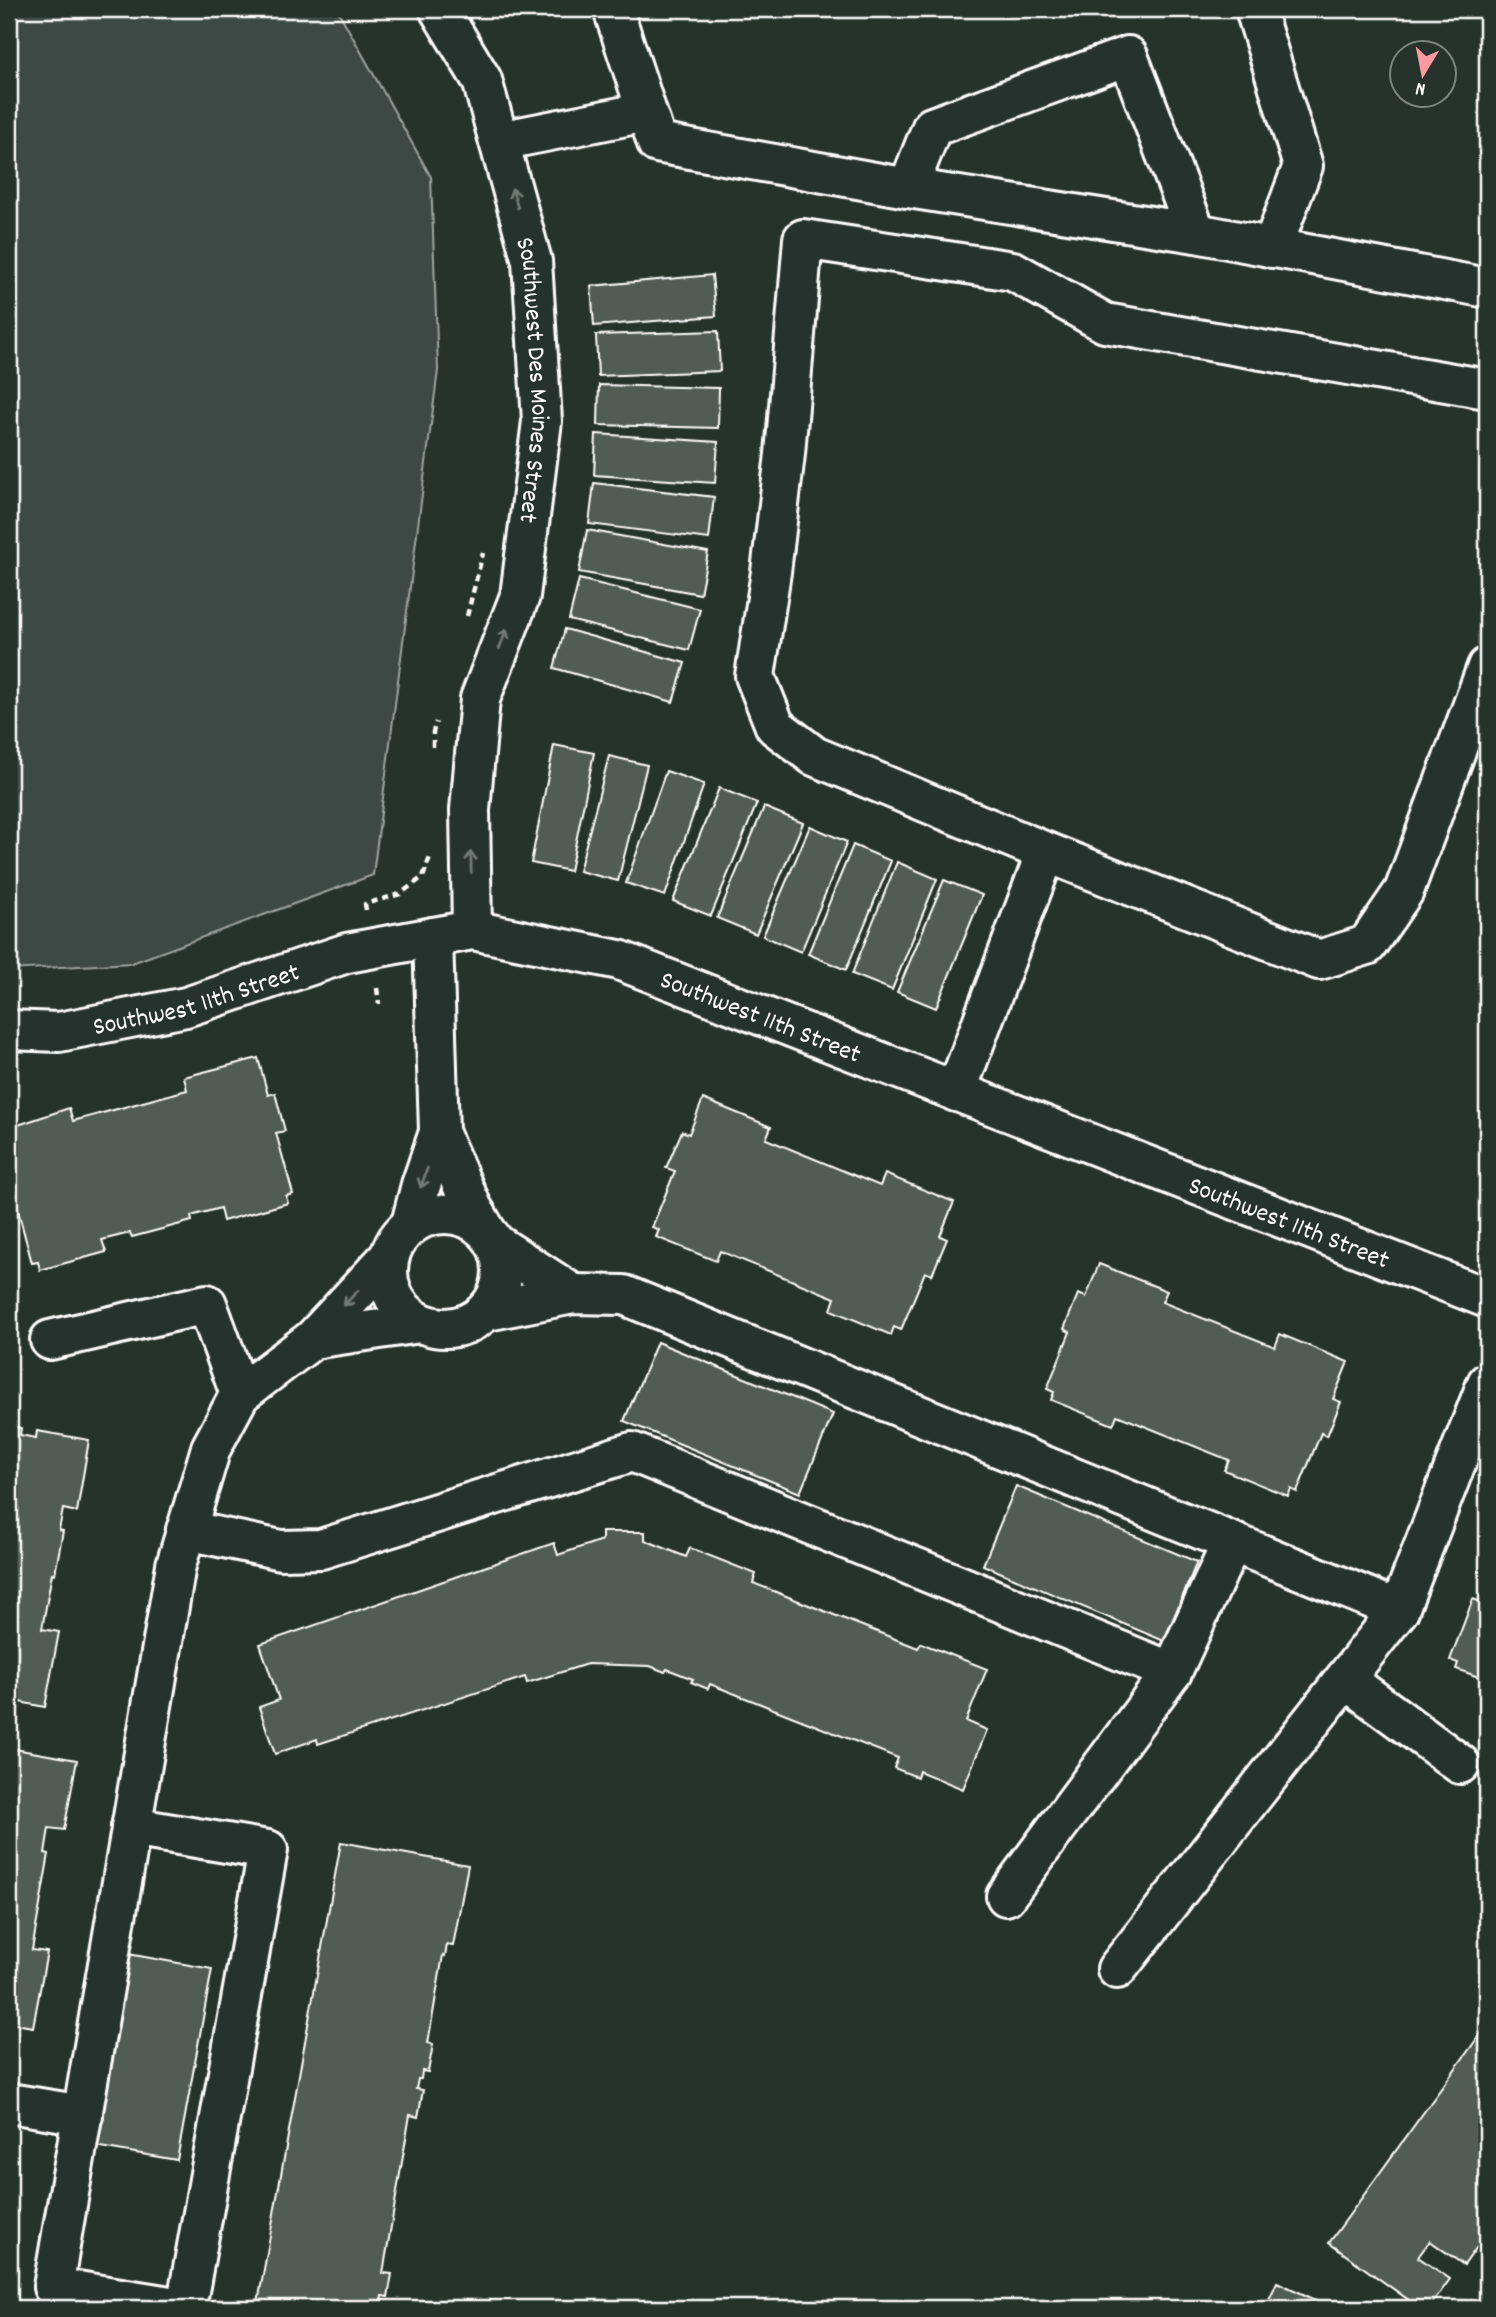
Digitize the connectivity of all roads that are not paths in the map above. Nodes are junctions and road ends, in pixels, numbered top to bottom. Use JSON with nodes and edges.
{"nodes":[{"id":1,"x":439,"y":9,"type":"edge"},
{"id":2,"x":613,"y":9,"type":"edge"},
{"id":3,"x":1255,"y":9,"type":"edge"},
{"id":4,"x":646,"y":113,"type":"junction"},
{"id":5,"x":499,"y":141,"type":"junction"},
{"id":6,"x":908,"y":188,"type":"junction"},
{"id":7,"x":1196,"y":233,"type":"junction"},
{"id":8,"x":1272,"y":248,"type":"junction"},
{"id":9,"x":1487,"y":288,"type":"edge"},
{"id":10,"x":1487,"y":389,"type":"edge"},
{"id":11,"x":1487,"y":667,"type":"edge"},
{"id":12,"x":1046,"y":852,"type":"junction"},
{"id":13,"x":472,"y":930,"type":"junction"},
{"id":14,"x":433,"y":937,"type":"junction"},
{"id":15,"x":9,"y":1030,"type":"edge"},
{"id":16,"x":956,"y":1091,"type":"junction"},
{"id":17,"x":439,"y":1132,"type":"junction"},
{"id":18,"x":411,"y":1224,"type":"junction"},
{"id":19,"x":491,"y":1236,"type":"junction"},
{"id":20,"x":389,"y":1256,"type":"junction"},
{"id":21,"x":573,"y":1294,"type":"junction"},
{"id":22,"x":1487,"y":1298,"type":"edge"},
{"id":23,"x":487,"y":1311,"type":"junction"},
{"id":24,"x":420,"y":1323,"type":"junction"},
{"id":25,"x":313,"y":1339,"type":"junction"},
{"id":26,"x":50,"y":1340,"type":"dead end"},
{"id":27,"x":1487,"y":1383,"type":"edge"},
{"id":28,"x":240,"y":1394,"type":"junction"},
{"id":29,"x":186,"y":1530,"type":"junction"},
{"id":30,"x":1232,"y":1542,"type":"junction"},
{"id":31,"x":1399,"y":1610,"type":"junction"},
{"id":32,"x":1172,"y":1672,"type":"junction"},
{"id":33,"x":1345,"y":1679,"type":"junction"},
{"id":34,"x":1460,"y":1764,"type":"dead end"},
{"id":35,"x":131,"y":1827,"type":"junction"},
{"id":36,"x":1006,"y":1896,"type":"dead end"},
{"id":37,"x":1117,"y":1969,"type":"dead end"},
{"id":38,"x":9,"y":2103,"type":"edge"},
{"id":39,"x":83,"y":2115,"type":"junction"},
{"id":40,"x":184,"y":2308,"type":"edge"}],
"edges":[{"from":1,"to":5,"type":"street","name":"Southwest Des Moines Street"},
{"from":2,"to":4,"type":"street"},
{"from":3,"to":8,"type":"street"},
{"from":4,"to":5,"type":"street"},
{"from":4,"to":6,"type":"street"},
{"from":13,"to":5,"type":"street","name":"Southwest Des Moines Street","one_way":true},
{"from":6,"to":7,"type":"street"},
{"from":6,"to":7,"type":"street"},
{"from":7,"to":8,"type":"street"},
{"from":8,"to":9,"type":"street"},
{"from":10,"to":12,"type":"street"},
{"from":11,"to":12,"type":"street"},
{"from":12,"to":16,"type":"street"},
{"from":13,"to":14,"type":"street","name":"Southwest 11th Street"},
{"from":13,"to":16,"type":"street","name":"Southwest 11th Street"},
{"from":14,"to":15,"type":"street","name":"Southwest 11th Street"},
{"from":14,"to":17,"type":"street"},
{"from":16,"to":22,"type":"street","name":"Southwest 11th Street"},
{"from":17,"to":18,"type":"street","one_way":true},
{"from":17,"to":19,"type":"street"},
{"from":18,"to":19,"type":"street"},
{"from":18,"to":20,"type":"street"},
{"from":19,"to":21,"type":"street"},
{"from":19,"to":23,"type":"street"},
{"from":20,"to":24,"type":"street"},
{"from":20,"to":25,"type":"street","one_way":true},
{"from":21,"to":23,"type":"street"},
{"from":21,"to":30,"type":"street"},
{"from":23,"to":24,"type":"street"},
{"from":24,"to":25,"type":"street"},
{"from":25,"to":28,"type":"street"},
{"from":26,"to":28,"type":"street"},
{"from":27,"to":31,"type":"street"},
{"from":28,"to":29,"type":"street"},
{"from":29,"to":32,"type":"street"},
{"from":29,"to":35,"type":"street"},
{"from":30,"to":31,"type":"street"},
{"from":30,"to":32,"type":"street"},
{"from":31,"to":33,"type":"street"},
{"from":32,"to":36,"type":"street"},
{"from":33,"to":34,"type":"street"},
{"from":33,"to":37,"type":"street"},
{"from":35,"to":39,"type":"street"},
{"from":35,"to":40,"type":"street"},
{"from":38,"to":39,"type":"street"},
{"from":39,"to":40,"type":"street"}]}
